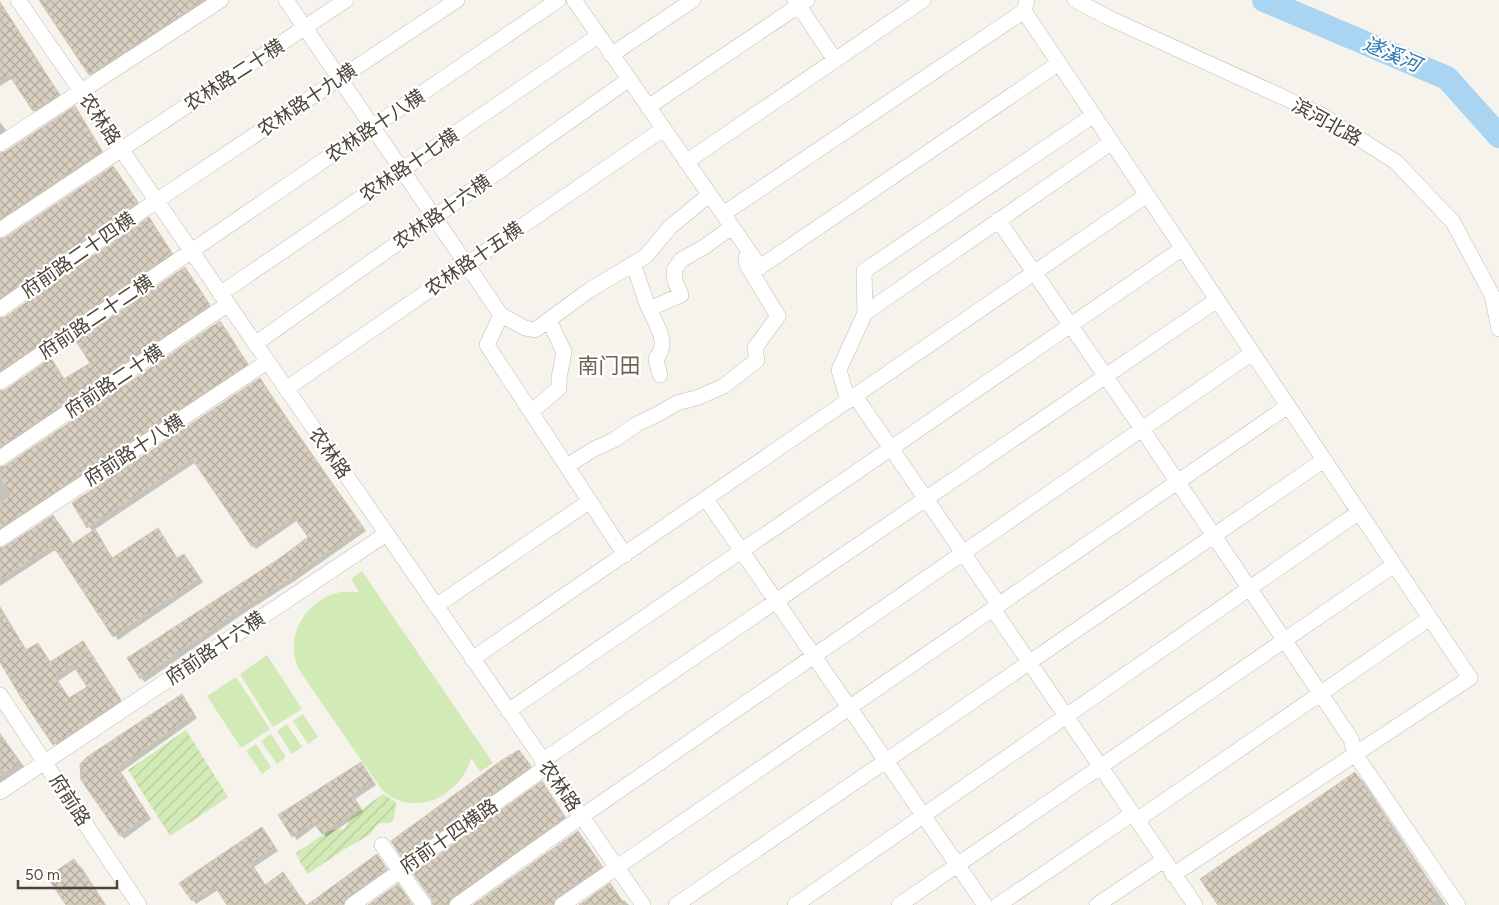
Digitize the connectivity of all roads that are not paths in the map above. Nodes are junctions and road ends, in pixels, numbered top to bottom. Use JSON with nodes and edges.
{"nodes":[{"id":1,"x":18,"y":0,"type":"edge"},
{"id":2,"x":221,"y":0,"type":"edge"},
{"id":3,"x":286,"y":0,"type":"edge"},
{"id":4,"x":346,"y":0,"type":"edge"},
{"id":5,"x":457,"y":0,"type":"edge"},
{"id":6,"x":558,"y":0,"type":"edge"},
{"id":7,"x":693,"y":0,"type":"edge"},
{"id":8,"x":923,"y":0,"type":"edge"},
{"id":9,"x":1075,"y":0,"type":"edge"},
{"id":10,"x":575,"y":1,"type":"edge"},
{"id":11,"x":801,"y":2,"type":"edge"},
{"id":12,"x":1026,"y":6,"type":"edge"},
{"id":13,"x":305,"y":28,"type":"junction"},
{"id":14,"x":598,"y":36,"type":"junction"},
{"id":15,"x":611,"y":55,"type":"junction"},
{"id":16,"x":836,"y":60,"type":"junction"},
{"id":17,"x":1059,"y":63,"type":"junction"},
{"id":18,"x":340,"y":78,"type":"junction"},
{"id":19,"x":628,"y":80,"type":"junction"},
{"id":20,"x":82,"y":92,"type":"junction"},
{"id":21,"x":648,"y":107,"type":"junction"},
{"id":22,"x":1094,"y":115,"type":"junction"},
{"id":23,"x":373,"y":127,"type":"junction"},
{"id":24,"x":663,"y":129,"type":"junction"},
{"id":25,"x":1112,"y":142,"type":"junction"},
{"id":26,"x":0,"y":144,"type":"edge"},
{"id":27,"x":121,"y":150,"type":"junction"},
{"id":28,"x":686,"y":162,"type":"junction"},
{"id":29,"x":402,"y":170,"type":"junction"},
{"id":30,"x":709,"y":195,"type":"junction"},
{"id":31,"x":1148,"y":195,"type":"junction"},
{"id":32,"x":156,"y":201,"type":"junction"},
{"id":33,"x":723,"y":214,"type":"junction"},
{"id":34,"x":435,"y":217,"type":"junction"},
{"id":35,"x":998,"y":220,"type":"junction"},
{"id":36,"x":732,"y":227,"type":"junction"},
{"id":37,"x":0,"y":230,"type":"edge"},
{"id":38,"x":745,"y":246,"type":"junction"},
{"id":39,"x":1183,"y":248,"type":"junction"},
{"id":40,"x":191,"y":251,"type":"junction"},
{"id":41,"x":467,"y":264,"type":"junction"},
{"id":42,"x":633,"y":264,"type":"junction"},
{"id":43,"x":1035,"y":273,"type":"junction"},
{"id":44,"x":224,"y":299,"type":"junction"},
{"id":45,"x":1217,"y":300,"type":"junction"},
{"id":46,"x":0,"y":309,"type":"edge"},
{"id":47,"x":649,"y":309,"type":"junction"},
{"id":48,"x":865,"y":313,"type":"junction"},
{"id":49,"x":501,"y":314,"type":"junction"},
{"id":50,"x":549,"y":320,"type":"junction"},
{"id":51,"x":1071,"y":325,"type":"junction"},
{"id":52,"x":1499,"y":328,"type":"edge"},
{"id":53,"x":255,"y":344,"type":"junction"},
{"id":54,"x":1252,"y":352,"type":"junction"},
{"id":55,"x":267,"y":362,"type":"junction"},
{"id":56,"x":660,"y":375,"type":"dead end"},
{"id":57,"x":1106,"y":376,"type":"junction"},
{"id":58,"x":0,"y":382,"type":"edge"},
{"id":59,"x":286,"y":389,"type":"junction"},
{"id":60,"x":852,"y":399,"type":"junction"},
{"id":61,"x":1288,"y":406,"type":"junction"},
{"id":62,"x":531,"y":412,"type":"junction"},
{"id":63,"x":1142,"y":429,"type":"junction"},
{"id":64,"x":891,"y":448,"type":"junction"},
{"id":65,"x":0,"y":458,"type":"edge"},
{"id":66,"x":1324,"y":460,"type":"junction"},
{"id":67,"x":567,"y":466,"type":"junction"},
{"id":68,"x":1178,"y":482,"type":"junction"},
{"id":69,"x":706,"y":499,"type":"junction"},
{"id":70,"x":926,"y":499,"type":"junction"},
{"id":71,"x":590,"y":501,"type":"junction"},
{"id":72,"x":1359,"y":512,"type":"junction"},
{"id":73,"x":386,"y":534,"type":"junction"},
{"id":74,"x":1214,"y":536,"type":"junction"},
{"id":75,"x":0,"y":538,"type":"edge"},
{"id":76,"x":742,"y":550,"type":"junction"},
{"id":77,"x":963,"y":553,"type":"junction"},
{"id":78,"x":625,"y":555,"type":"junction"},
{"id":79,"x":1394,"y":565,"type":"junction"},
{"id":80,"x":1250,"y":588,"type":"junction"},
{"id":81,"x":776,"y":601,"type":"junction"},
{"id":82,"x":436,"y":606,"type":"junction"},
{"id":83,"x":996,"y":607,"type":"junction"},
{"id":84,"x":1430,"y":618,"type":"junction"},
{"id":85,"x":1284,"y":640,"type":"junction"},
{"id":86,"x":814,"y":656,"type":"junction"},
{"id":87,"x":472,"y":659,"type":"junction"},
{"id":88,"x":1030,"y":662,"type":"junction"},
{"id":89,"x":1320,"y":694,"type":"junction"},
{"id":90,"x":0,"y":695,"type":"edge"},
{"id":91,"x":850,"y":708,"type":"junction"},
{"id":92,"x":508,"y":711,"type":"junction"},
{"id":93,"x":1066,"y":716,"type":"junction"},
{"id":94,"x":1354,"y":754,"type":"junction"},
{"id":95,"x":886,"y":761,"type":"junction"},
{"id":96,"x":45,"y":762,"type":"junction"},
{"id":97,"x":544,"y":764,"type":"junction"},
{"id":98,"x":1100,"y":767,"type":"junction"},
{"id":99,"x":0,"y":792,"type":"edge"},
{"id":100,"x":924,"y":815,"type":"junction"},
{"id":101,"x":581,"y":817,"type":"junction"},
{"id":102,"x":1134,"y":817,"type":"junction"},
{"id":103,"x":382,"y":845,"type":"dead end"},
{"id":104,"x":1164,"y":860,"type":"junction"},
{"id":105,"x":958,"y":865,"type":"junction"},
{"id":106,"x":616,"y":868,"type":"junction"},
{"id":107,"x":400,"y":871,"type":"junction"},
{"id":108,"x":1173,"y":875,"type":"junction"},
{"id":109,"x":139,"y":905,"type":"edge"},
{"id":110,"x":352,"y":905,"type":"edge"},
{"id":111,"x":424,"y":905,"type":"edge"},
{"id":112,"x":457,"y":905,"type":"edge"},
{"id":113,"x":562,"y":905,"type":"edge"},
{"id":114,"x":643,"y":905,"type":"edge"},
{"id":115,"x":676,"y":905,"type":"edge"},
{"id":116,"x":795,"y":905,"type":"edge"},
{"id":117,"x":899,"y":905,"type":"edge"},
{"id":118,"x":986,"y":905,"type":"edge"},
{"id":119,"x":998,"y":905,"type":"edge"},
{"id":120,"x":1098,"y":905,"type":"edge"},
{"id":121,"x":1195,"y":905,"type":"edge"},
{"id":122,"x":1458,"y":905,"type":"edge"}],
"edges":[{"from":1,"to":20,"type":"street","name":"农林路"},
{"from":2,"to":20,"type":"street"},
{"from":3,"to":13,"type":"street"},
{"from":4,"to":13,"type":"street","name":"农林路二十横"},
{"from":5,"to":18,"type":"street","name":"农林路十九横"},
{"from":6,"to":23,"type":"street","name":"农林路十八横"},
{"from":7,"to":15,"type":"street"},
{"from":8,"to":16,"type":"street"},
{"from":9,"to":52,"type":"street","name":"滨河北路"},
{"from":10,"to":14,"type":"street"},
{"from":11,"to":16,"type":"street"},
{"from":11,"to":21,"type":"street"},
{"from":12,"to":17,"type":"street"},
{"from":12,"to":33,"type":"street"},
{"from":13,"to":18,"type":"street"},
{"from":13,"to":27,"type":"street","name":"农林路二十横"},
{"from":14,"to":15,"type":"street"},
{"from":14,"to":29,"type":"street","name":"农林路十七横"},
{"from":15,"to":19,"type":"street"},
{"from":16,"to":28,"type":"street"},
{"from":17,"to":22,"type":"street"},
{"from":17,"to":38,"type":"street"},
{"from":18,"to":23,"type":"street"},
{"from":18,"to":32,"type":"street","name":"农林路十九横"},
{"from":19,"to":21,"type":"street"},
{"from":19,"to":34,"type":"street","name":"农林路十六横"},
{"from":20,"to":26,"type":"street"},
{"from":20,"to":27,"type":"street","name":"农林路"},
{"from":21,"to":24,"type":"street"},
{"from":22,"to":25,"type":"street"},
{"from":22,"to":48,"type":"street"},
{"from":23,"to":29,"type":"street"},
{"from":23,"to":40,"type":"street","name":"农林路十八横"},
{"from":24,"to":28,"type":"street"},
{"from":24,"to":41,"type":"street","name":"农林路十五横"},
{"from":25,"to":31,"type":"street"},
{"from":25,"to":35,"type":"street"},
{"from":27,"to":32,"type":"street","name":"农林路"},
{"from":27,"to":37,"type":"street","name":"农林路二十横"},
{"from":28,"to":30,"type":"street"},
{"from":29,"to":34,"type":"street"},
{"from":29,"to":44,"type":"street","name":"农林路十七横"},
{"from":30,"to":33,"type":"street"},
{"from":30,"to":42,"type":"street"},
{"from":31,"to":39,"type":"street"},
{"from":31,"to":43,"type":"street"},
{"from":32,"to":40,"type":"street","name":"农林路"},
{"from":32,"to":46,"type":"street","name":"府前路二十四横"},
{"from":33,"to":36,"type":"street"},
{"from":34,"to":41,"type":"street"},
{"from":34,"to":53,"type":"street","name":"农林路十六横"},
{"from":35,"to":43,"type":"street"},
{"from":35,"to":48,"type":"street"},
{"from":36,"to":38,"type":"street"},
{"from":36,"to":47,"type":"street"},
{"from":38,"to":67,"type":"street"},
{"from":39,"to":45,"type":"street"},
{"from":39,"to":51,"type":"street"},
{"from":40,"to":44,"type":"street","name":"农林路"},
{"from":40,"to":58,"type":"street","name":"府前路二十二横"},
{"from":41,"to":49,"type":"street"},
{"from":41,"to":59,"type":"street","name":"农林路十五横"},
{"from":42,"to":47,"type":"street"},
{"from":42,"to":50,"type":"street"},
{"from":43,"to":51,"type":"street"},
{"from":43,"to":60,"type":"street"},
{"from":44,"to":53,"type":"street","name":"农林路"},
{"from":44,"to":65,"type":"street","name":"府前路二十横"},
{"from":45,"to":54,"type":"street"},
{"from":45,"to":57,"type":"street","name":"府前十四横路"},
{"from":47,"to":56,"type":"street"},
{"from":48,"to":60,"type":"street"},
{"from":49,"to":50,"type":"street"},
{"from":49,"to":62,"type":"street"},
{"from":50,"to":62,"type":"street"},
{"from":51,"to":57,"type":"street"},
{"from":51,"to":64,"type":"street"},
{"from":53,"to":55,"type":"street","name":"农林路"},
{"from":54,"to":61,"type":"street"},
{"from":54,"to":63,"type":"street"},
{"from":55,"to":59,"type":"street","name":"农林路"},
{"from":55,"to":75,"type":"street","name":"府前路十八横"},
{"from":57,"to":63,"type":"street"},
{"from":57,"to":70,"type":"street","name":"府前十四横路"},
{"from":59,"to":73,"type":"street","name":"农林路"},
{"from":60,"to":64,"type":"street"},
{"from":60,"to":69,"type":"street"},
{"from":61,"to":66,"type":"street"},
{"from":61,"to":68,"type":"street"},
{"from":62,"to":67,"type":"street"},
{"from":63,"to":68,"type":"street"},
{"from":63,"to":77,"type":"street"},
{"from":64,"to":70,"type":"street"},
{"from":64,"to":76,"type":"street"},
{"from":66,"to":72,"type":"street"},
{"from":66,"to":74,"type":"street"},
{"from":67,"to":71,"type":"street"},
{"from":68,"to":74,"type":"street"},
{"from":68,"to":83,"type":"street"},
{"from":69,"to":76,"type":"street"},
{"from":69,"to":78,"type":"street"},
{"from":70,"to":77,"type":"street"},
{"from":70,"to":81,"type":"street","name":"府前十四横路"},
{"from":71,"to":78,"type":"street"},
{"from":71,"to":82,"type":"street"},
{"from":72,"to":79,"type":"street"},
{"from":72,"to":80,"type":"street"},
{"from":73,"to":82,"type":"street","name":"农林路"},
{"from":73,"to":96,"type":"street","name":"府前路十六横"},
{"from":74,"to":80,"type":"street"},
{"from":74,"to":88,"type":"street"},
{"from":76,"to":81,"type":"street"},
{"from":76,"to":92,"type":"street"},
{"from":77,"to":83,"type":"street"},
{"from":77,"to":86,"type":"street"},
{"from":78,"to":87,"type":"street"},
{"from":79,"to":84,"type":"street"},
{"from":79,"to":85,"type":"street"},
{"from":80,"to":85,"type":"street"},
{"from":80,"to":93,"type":"street"},
{"from":81,"to":86,"type":"street"},
{"from":81,"to":97,"type":"street","name":"府前十四横路"},
{"from":82,"to":87,"type":"street","name":"农林路"},
{"from":83,"to":88,"type":"street"},
{"from":83,"to":91,"type":"street"},
{"from":84,"to":89,"type":"street"},
{"from":84,"to":94,"type":"street"},
{"from":85,"to":89,"type":"street"},
{"from":85,"to":98,"type":"street"},
{"from":86,"to":91,"type":"street"},
{"from":86,"to":101,"type":"street"},
{"from":87,"to":92,"type":"street","name":"农林路"},
{"from":88,"to":93,"type":"street"},
{"from":88,"to":95,"type":"street"},
{"from":89,"to":94,"type":"street"},
{"from":89,"to":102,"type":"street"},
{"from":90,"to":96,"type":"street","name":"府前路"},
{"from":91,"to":95,"type":"street"},
{"from":91,"to":106,"type":"street"},
{"from":92,"to":97,"type":"street","name":"农林路"},
{"from":93,"to":98,"type":"street"},
{"from":93,"to":100,"type":"street"},
{"from":94,"to":108,"type":"street"},
{"from":94,"to":122,"type":"street"},
{"from":95,"to":100,"type":"street"},
{"from":95,"to":115,"type":"street"},
{"from":96,"to":99,"type":"street","name":"府前路十六横"},
{"from":96,"to":109,"type":"street","name":"府前路"},
{"from":97,"to":101,"type":"street","name":"农林路"},
{"from":97,"to":107,"type":"street","name":"府前十四横路"},
{"from":98,"to":102,"type":"street"},
{"from":98,"to":105,"type":"street"},
{"from":100,"to":105,"type":"street"},
{"from":100,"to":116,"type":"street"},
{"from":101,"to":106,"type":"street","name":"农林路"},
{"from":101,"to":112,"type":"street"},
{"from":102,"to":104,"type":"street"},
{"from":102,"to":119,"type":"street"},
{"from":103,"to":107,"type":"street"},
{"from":104,"to":108,"type":"street"},
{"from":104,"to":120,"type":"street"},
{"from":105,"to":117,"type":"street"},
{"from":105,"to":118,"type":"street"},
{"from":106,"to":113,"type":"street"},
{"from":106,"to":114,"type":"street","name":"农林路"},
{"from":107,"to":110,"type":"street","name":"府前十四横路"},
{"from":107,"to":111,"type":"street"},
{"from":108,"to":121,"type":"street"}]}
